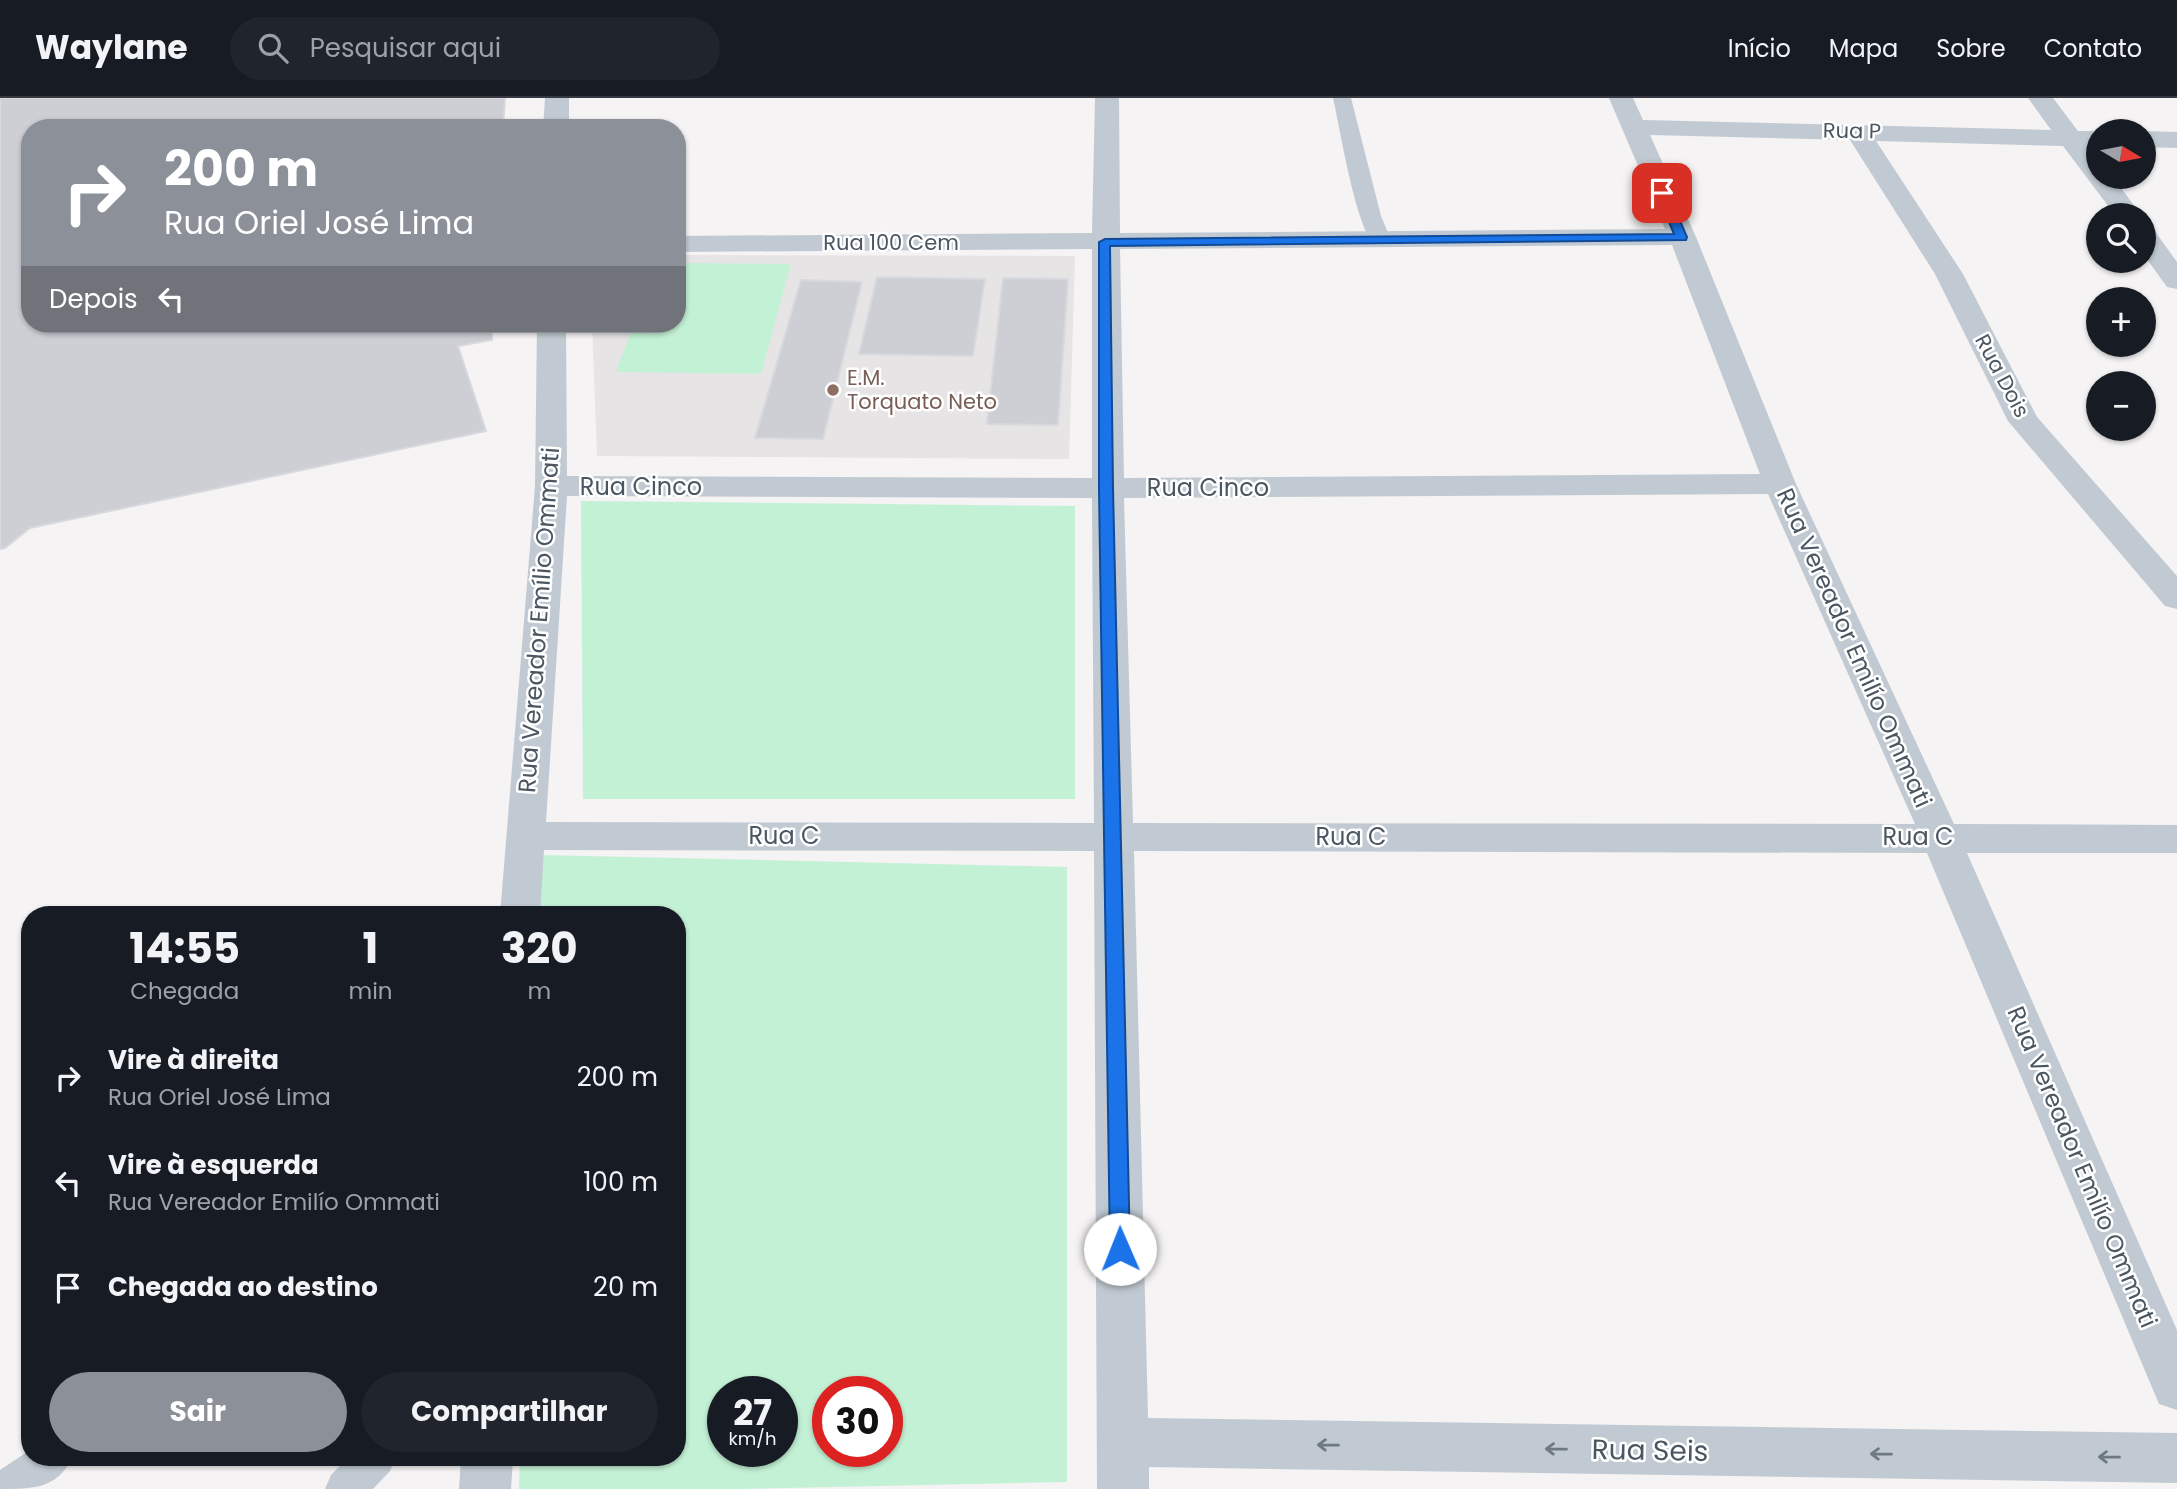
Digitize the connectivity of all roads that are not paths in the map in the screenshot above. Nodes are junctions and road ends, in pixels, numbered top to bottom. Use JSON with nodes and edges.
{"nodes":[{"id":1,"x":557,"y":98,"type":"edge"},
{"id":2,"x":1107,"y":98,"type":"edge"},
{"id":3,"x":1342,"y":98,"type":"edge"},
{"id":4,"x":2040,"y":98,"type":"edge"},
{"id":5,"x":1627,"y":113,"type":"edge"},
{"id":6,"x":556,"y":119,"type":"edge"},
{"id":7,"x":1857,"y":131,"type":"junction"},
{"id":8,"x":2071,"y":139,"type":"junction"},
{"id":9,"x":2086,"y":139,"type":"edge"},
{"id":10,"x":2156,"y":139,"type":"edge"},
{"id":11,"x":2177,"y":139,"type":"edge"},
{"id":12,"x":2086,"y":159,"type":"edge"},
{"id":13,"x":1682,"y":237,"type":"junction"},
{"id":14,"x":1380,"y":240,"type":"junction"},
{"id":15,"x":1105,"y":242,"type":"junction"},
{"id":16,"x":686,"y":243,"type":"edge"},
{"id":17,"x":2156,"y":252,"type":"edge"},
{"id":18,"x":2177,"y":281,"type":"edge"},
{"id":19,"x":551,"y":333,"type":"edge"},
{"id":20,"x":1780,"y":484,"type":"junction"},
{"id":21,"x":551,"y":486,"type":"junction"},
{"id":22,"x":1106,"y":488,"type":"junction"},
{"id":23,"x":2177,"y":598,"type":"edge"},
{"id":24,"x":524,"y":836,"type":"junction"},
{"id":25,"x":1114,"y":836,"type":"junction"},
{"id":26,"x":1940,"y":837,"type":"junction"},
{"id":27,"x":2177,"y":839,"type":"edge"},
{"id":28,"x":520,"y":906,"type":"edge"},
{"id":29,"x":2177,"y":1387,"type":"edge"},
{"id":30,"x":2177,"y":1458,"type":"edge"},
{"id":31,"x":1122,"y":1465,"type":"edge"},
{"id":32,"x":40,"y":1466,"type":"edge"},
{"id":33,"x":368,"y":1466,"type":"edge"},
{"id":34,"x":486,"y":1466,"type":"edge"},
{"id":35,"x":6,"y":1489,"type":"edge"},
{"id":36,"x":345,"y":1489,"type":"edge"},
{"id":37,"x":485,"y":1489,"type":"edge"}],
"edges":[{"from":1,"to":6,"type":"street"},
{"from":2,"to":15,"type":"street"},
{"from":3,"to":14,"type":"lane"},
{"from":4,"to":8,"type":"street"},
{"from":5,"to":7,"type":"street","name":"Rua P"},
{"from":5,"to":13,"type":"street","name":"Rua Vereador Emilío Ommati"},
{"from":7,"to":8,"type":"street","name":"Rua P"},
{"from":7,"to":23,"type":"street","name":"Rua Dois"},
{"from":8,"to":9,"type":"street","name":"Rua P"},
{"from":8,"to":12,"type":"street"},
{"from":10,"to":11,"type":"street"},
{"from":13,"to":14,"type":"street","name":"Rua 100 Cem"},
{"from":13,"to":20,"type":"street","name":"Rua Vereador Emilío Ommati"},
{"from":14,"to":15,"type":"street","name":"Rua 100 Cem"},
{"from":15,"to":16,"type":"street","name":"Rua 100 Cem"},
{"from":15,"to":22,"type":"street"},
{"from":17,"to":18,"type":"street"},
{"from":19,"to":21,"type":"street","name":"Rua Vereador Emílio Ommati"},
{"from":20,"to":22,"type":"street","name":"Rua Cinco"},
{"from":20,"to":26,"type":"street","name":"Rua Vereador Emilío Ommati"},
{"from":21,"to":22,"type":"street","name":"Rua Cinco"},
{"from":21,"to":24,"type":"street","name":"Rua Vereador Emílio Ommati"},
{"from":22,"to":25,"type":"street"},
{"from":24,"to":25,"type":"street","name":"Rua C"},
{"from":24,"to":28,"type":"street","name":"Rua Vereador Emílio Ommati"},
{"from":25,"to":26,"type":"street","name":"Rua C"},
{"from":25,"to":31,"type":"street"},
{"from":26,"to":27,"type":"street","name":"Rua C"},
{"from":26,"to":29,"type":"street","name":"Rua Vereador Emilío Ommati"},
{"from":30,"to":31,"type":"street","name":"Rua Seis","one_way":true},
{"from":32,"to":35,"type":"lane"},
{"from":33,"to":36,"type":"lane"},
{"from":34,"to":37,"type":"street"}]}
